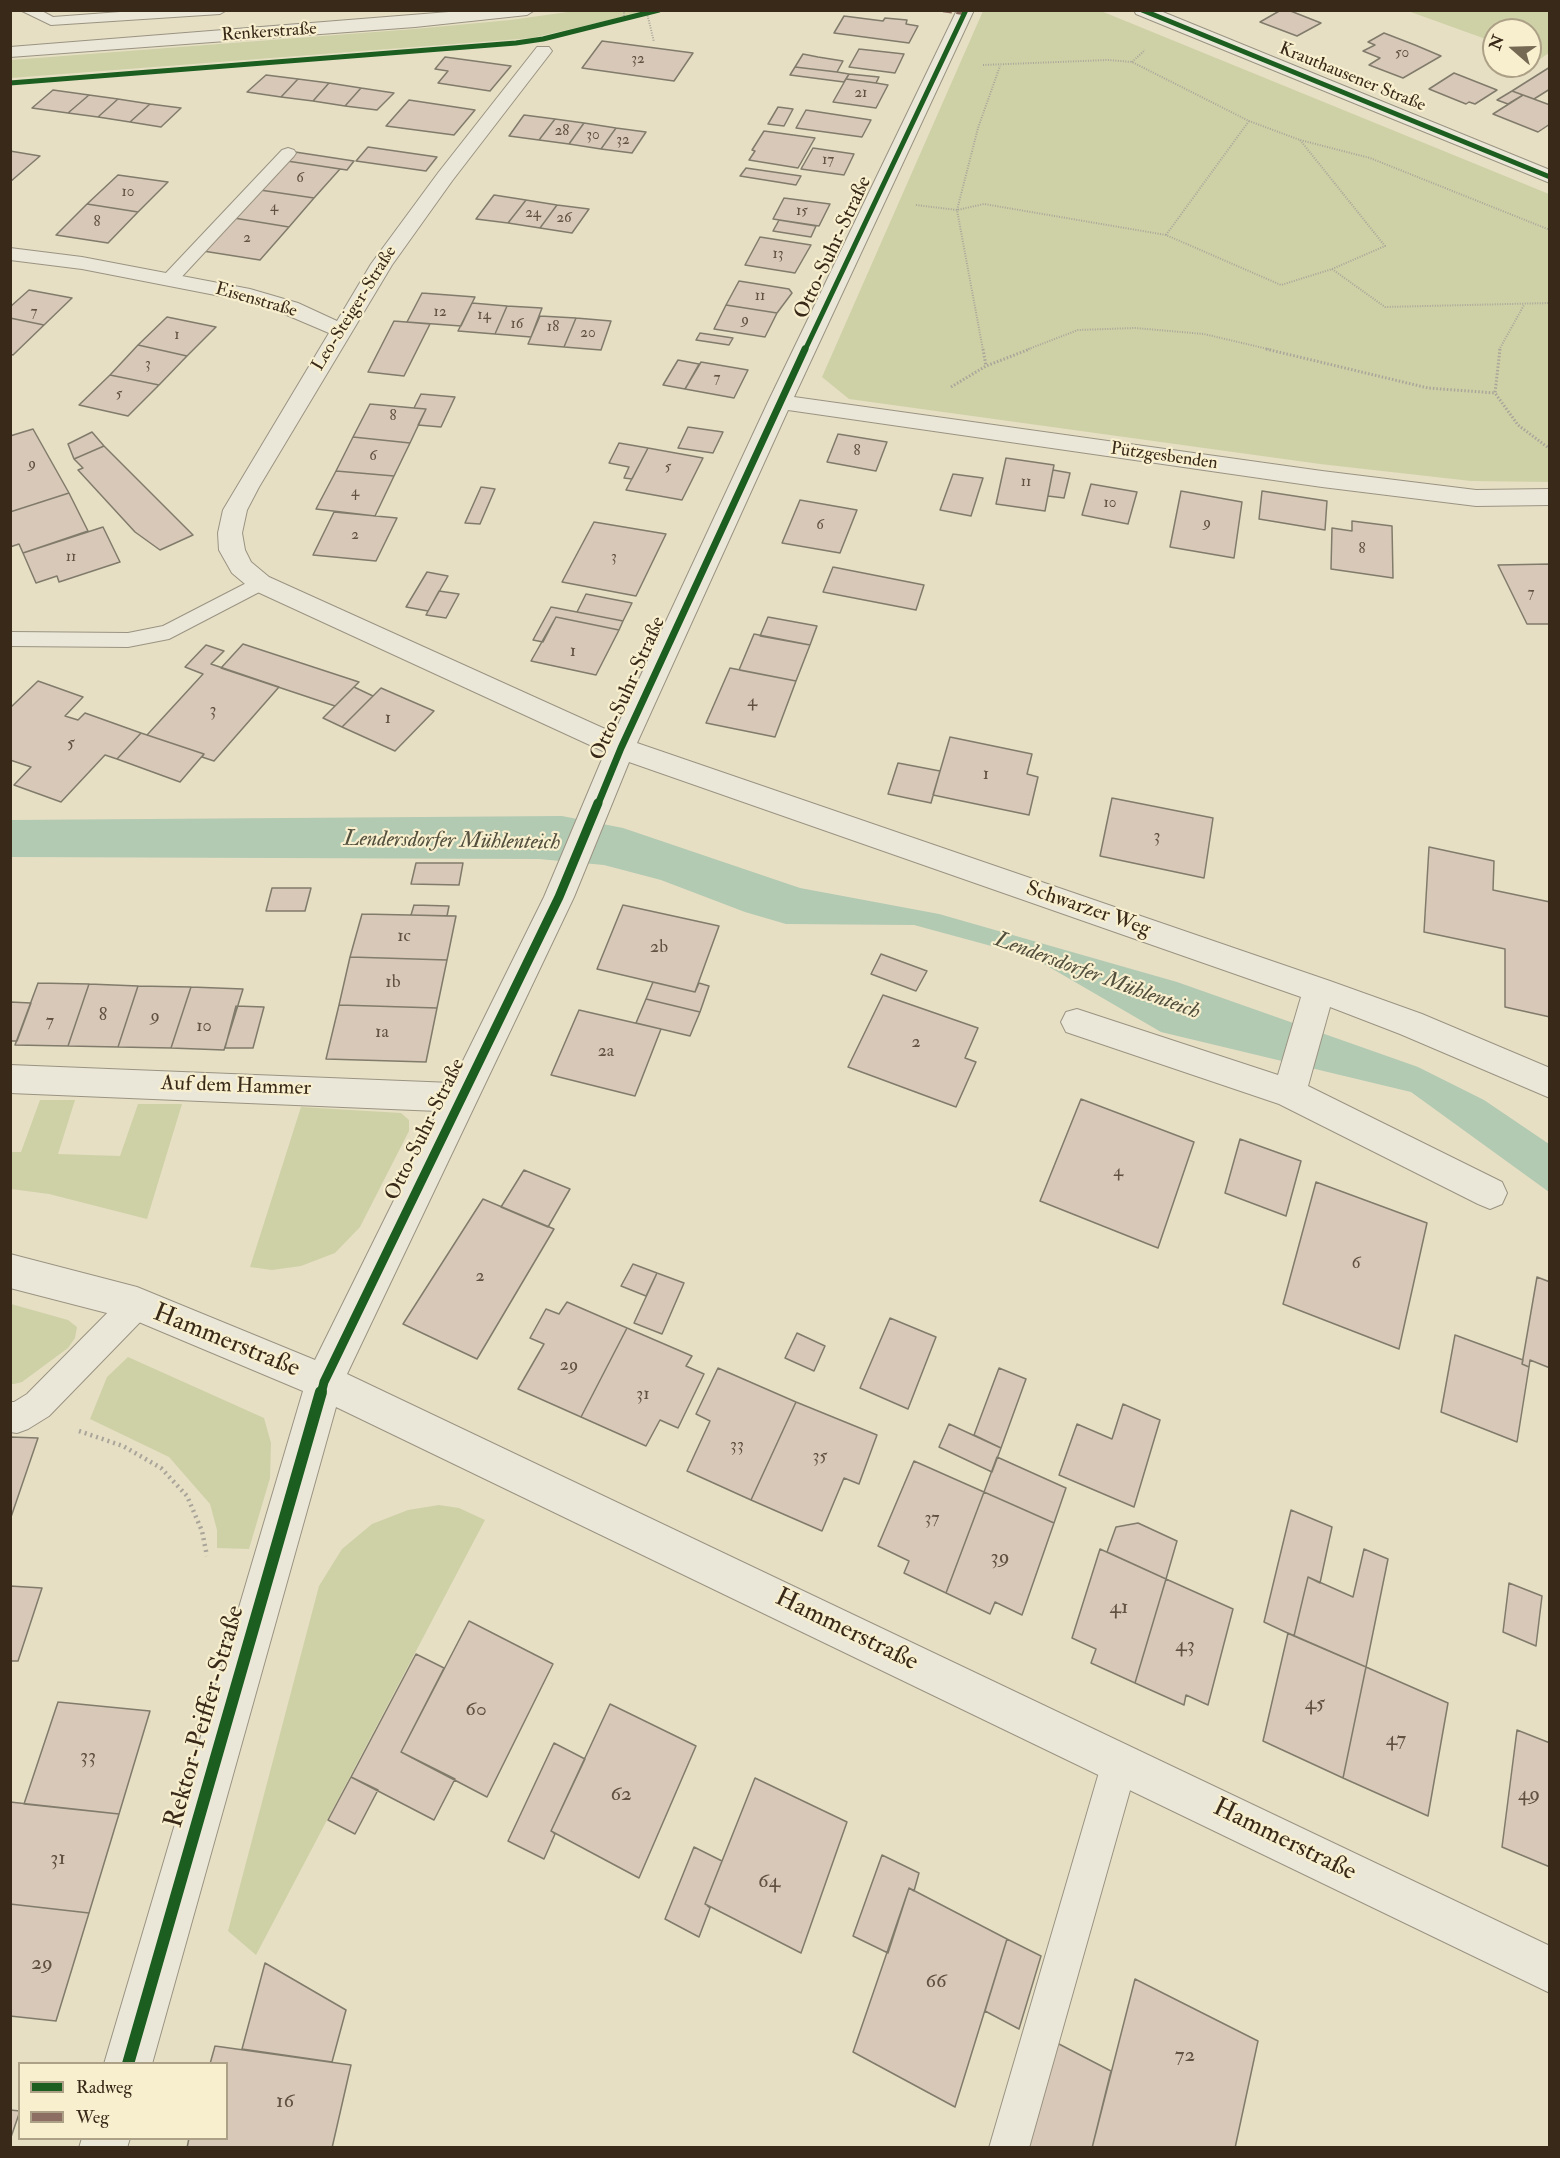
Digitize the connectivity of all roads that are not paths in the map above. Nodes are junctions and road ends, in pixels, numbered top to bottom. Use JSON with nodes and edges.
{"nodes":[{"id":1,"x":27,"y":10,"type":"edge"},
{"id":2,"x":220,"y":10,"type":"edge"},
{"id":3,"x":527,"y":10,"type":"edge"},
{"id":4,"x":966,"y":10,"type":"edge"},
{"id":5,"x":1142,"y":10,"type":"edge"},
{"id":6,"x":543,"y":51,"type":"dead end"},
{"id":7,"x":10,"y":52,"type":"edge"},
{"id":8,"x":288,"y":153,"type":"dead end"},
{"id":9,"x":1550,"y":177,"type":"edge"},
{"id":10,"x":10,"y":254,"type":"edge"},
{"id":11,"x":170,"y":279,"type":"junction"},
{"id":12,"x":340,"y":330,"type":"junction"},
{"id":13,"x":780,"y":402,"type":"junction"},
{"id":14,"x":1550,"y":497,"type":"edge"},
{"id":15,"x":260,"y":583,"type":"junction"},
{"id":16,"x":10,"y":639,"type":"edge"},
{"id":17,"x":621,"y":748,"type":"junction"},
{"id":18,"x":1316,"y":1002,"type":"junction"},
{"id":19,"x":1077,"y":1023,"type":"dead end"},
{"id":20,"x":10,"y":1079,"type":"edge"},
{"id":21,"x":1550,"y":1084,"type":"edge"},
{"id":22,"x":1291,"y":1085,"type":"junction"},
{"id":23,"x":461,"y":1098,"type":"junction"},
{"id":24,"x":1490,"y":1193,"type":"dead end"},
{"id":25,"x":10,"y":1271,"type":"edge"},
{"id":26,"x":137,"y":1305,"type":"junction"},
{"id":27,"x":324,"y":1382,"type":"junction"},
{"id":28,"x":14,"y":1417,"type":"edge"},
{"id":29,"x":1120,"y":1762,"type":"junction"},
{"id":30,"x":1550,"y":1970,"type":"edge"},
{"id":31,"x":129,"y":2062,"type":"edge"},
{"id":32,"x":1009,"y":2148,"type":"edge"}],
"edges":[{"from":1,"to":2,"type":"lane"},
{"from":3,"to":7,"type":"street","name":"Renkerstraße"},
{"from":4,"to":13,"type":"street","name":"Otto-Suhr-Straße"},
{"from":5,"to":9,"type":"street","name":"Krauthausener Straße"},
{"from":6,"to":12,"type":"street","name":"Leo-Steiger-Straße"},
{"from":8,"to":11,"type":"lane"},
{"from":10,"to":11,"type":"street","name":"Eisenstraße"},
{"from":11,"to":12,"type":"street","name":"Eisenstraße"},
{"from":12,"to":15,"type":"street","name":"Leo-Steiger-Straße"},
{"from":13,"to":14,"type":"street","name":"Pützgesbenden"},
{"from":13,"to":17,"type":"street","name":"Otto-Suhr-Straße"},
{"from":15,"to":16,"type":"lane"},
{"from":15,"to":17,"type":"street","name":"Leo-Steiger-Straße"},
{"from":17,"to":18,"type":"street","name":"Schwarzer Weg"},
{"from":17,"to":23,"type":"street","name":"Otto-Suhr-Straße"},
{"from":18,"to":21,"type":"street","name":"Schwarzer Weg"},
{"from":18,"to":22,"type":"street"},
{"from":19,"to":22,"type":"street"},
{"from":20,"to":23,"type":"street","name":"Auf dem Hammer"},
{"from":22,"to":24,"type":"street"},
{"from":23,"to":27,"type":"street","name":"Otto-Suhr-Straße"},
{"from":25,"to":26,"type":"street","name":"Hammerstraße"},
{"from":26,"to":27,"type":"street","name":"Hammerstraße"},
{"from":26,"to":28,"type":"lane","name":"Hammerstraße"},
{"from":27,"to":29,"type":"street","name":"Hammerstraße"},
{"from":27,"to":31,"type":"street","name":"Rektor-Peiffer-Straße"},
{"from":29,"to":30,"type":"street","name":"Hammerstraße"},
{"from":29,"to":32,"type":"lane"}]}
